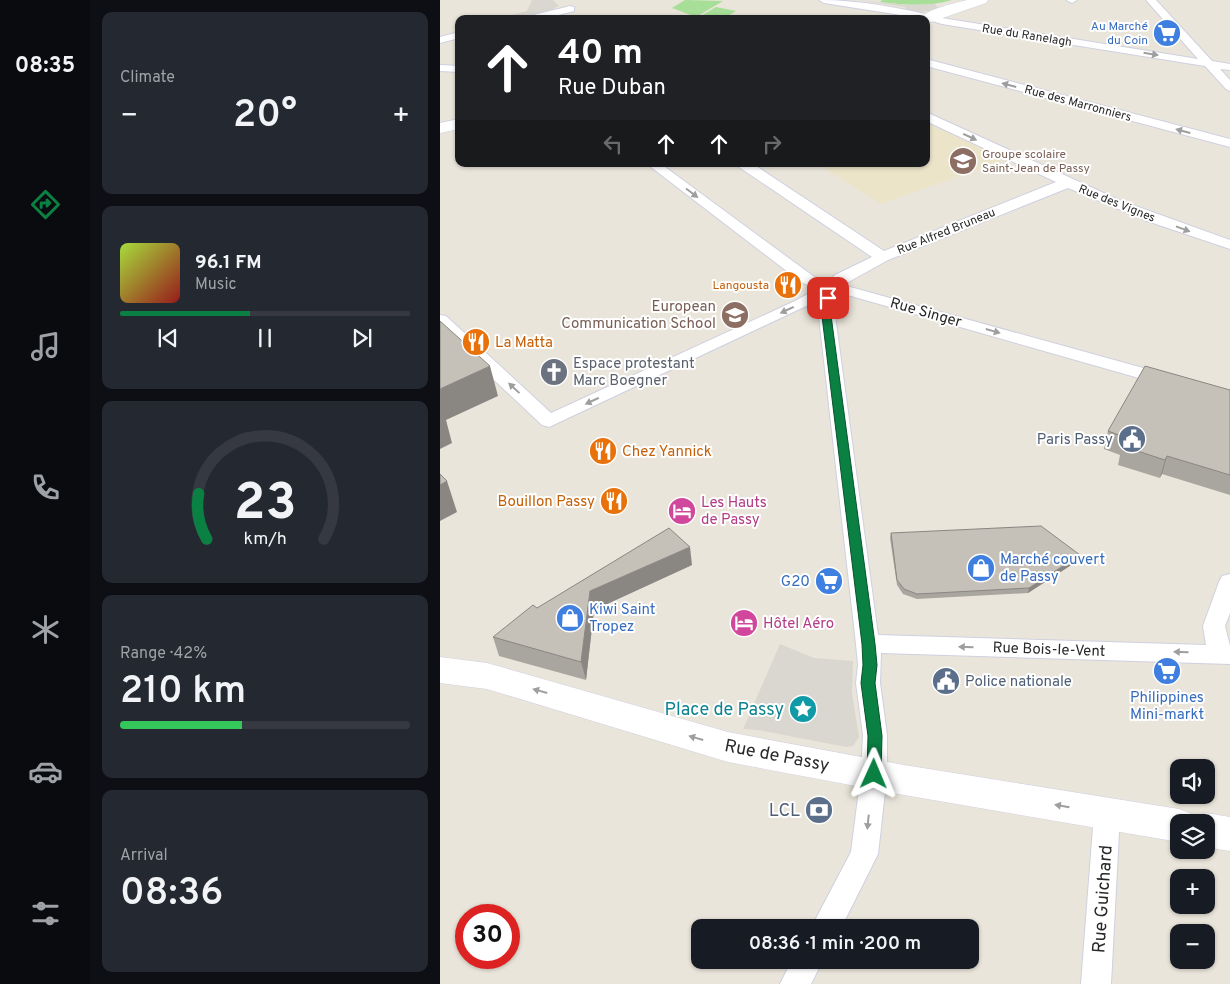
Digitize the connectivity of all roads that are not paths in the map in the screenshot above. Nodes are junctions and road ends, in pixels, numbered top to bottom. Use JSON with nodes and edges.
{"nodes":[{"id":1,"x":561,"y":0,"type":"edge"},
{"id":2,"x":824,"y":0,"type":"edge"},
{"id":3,"x":980,"y":0,"type":"edge"},
{"id":4,"x":1151,"y":0,"type":"edge"},
{"id":5,"x":570,"y":9,"type":"junction"},
{"id":6,"x":546,"y":15,"type":"edge"},
{"id":7,"x":575,"y":15,"type":"edge"},
{"id":8,"x":906,"y":15,"type":"edge"},
{"id":9,"x":930,"y":18,"type":"edge"},
{"id":10,"x":930,"y":19,"type":"edge"},
{"id":11,"x":455,"y":37,"type":"edge"},
{"id":12,"x":440,"y":40,"type":"edge"},
{"id":13,"x":930,"y":63,"type":"edge"},
{"id":14,"x":1208,"y":63,"type":"junction"},
{"id":15,"x":1230,"y":67,"type":"edge"},
{"id":16,"x":440,"y":68,"type":"edge"},
{"id":17,"x":455,"y":68,"type":"edge"},
{"id":18,"x":1230,"y":87,"type":"edge"},
{"id":19,"x":930,"y":118,"type":"edge"},
{"id":20,"x":455,"y":125,"type":"edge"},
{"id":21,"x":440,"y":128,"type":"edge"},
{"id":22,"x":1230,"y":143,"type":"edge"},
{"id":23,"x":657,"y":167,"type":"edge"},
{"id":24,"x":748,"y":167,"type":"edge"},
{"id":25,"x":1067,"y":183,"type":"junction"},
{"id":26,"x":1230,"y":245,"type":"edge"},
{"id":27,"x":883,"y":257,"type":"junction"},
{"id":28,"x":830,"y":288,"type":"junction"},
{"id":29,"x":440,"y":320,"type":"edge"},
{"id":30,"x":1183,"y":385,"type":"edge"},
{"id":31,"x":1230,"y":582,"type":"edge"},
{"id":32,"x":868,"y":644,"type":"junction"},
{"id":33,"x":1225,"y":655,"type":"edge"},
{"id":34,"x":440,"y":670,"type":"edge"},
{"id":35,"x":874,"y":774,"type":"junction"},
{"id":36,"x":1107,"y":814,"type":"junction"},
{"id":37,"x":1170,"y":824,"type":"edge"},
{"id":38,"x":1215,"y":832,"type":"edge"},
{"id":39,"x":1230,"y":834,"type":"edge"},
{"id":40,"x":830,"y":919,"type":"edge"},
{"id":41,"x":803,"y":969,"type":"edge"},
{"id":42,"x":795,"y":984,"type":"edge"},
{"id":43,"x":1096,"y":984,"type":"edge"}],
"edges":[{"from":1,"to":5,"type":"street"},
{"from":2,"to":8,"type":"street","name":"Rue du Ranelagh"},
{"from":3,"to":9,"type":"street"},
{"from":4,"to":14,"type":"street"},
{"from":5,"to":6,"type":"street"},
{"from":5,"to":7,"type":"street"},
{"from":10,"to":14,"type":"street","name":"Rue du Ranelagh","one_way":true},
{"from":11,"to":12,"type":"street"},
{"from":22,"to":13,"type":"street","name":"Rue des Marronniers","one_way":true},
{"from":14,"to":15,"type":"street","name":"Rue du Ranelagh"},
{"from":14,"to":18,"type":"street"},
{"from":16,"to":17,"type":"street"},
{"from":19,"to":25,"type":"street","name":"Rue des Vignes","one_way":true},
{"from":20,"to":21,"type":"street"},
{"from":23,"to":28,"type":"street","name":"Rue Singer","one_way":true},
{"from":24,"to":27,"type":"street"},
{"from":25,"to":26,"type":"street","name":"Rue des Vignes","one_way":true},
{"from":25,"to":27,"type":"street","name":"Rue Alfred Bruneau"},
{"from":27,"to":28,"type":"street","name":"Rue Alfred Bruneau"},
{"from":28,"to":29,"type":"street","name":"Rue Alfred Bruneau","one_way":true},
{"from":28,"to":30,"type":"street","name":"Rue Singer","one_way":true},
{"from":28,"to":32,"type":"street"},
{"from":31,"to":33,"type":"street"},
{"from":33,"to":32,"type":"street","name":"Rue Bois-le-Vent","one_way":true},
{"from":32,"to":35,"type":"street"},
{"from":35,"to":34,"type":"street","name":"Rue de Passy","one_way":true},
{"from":36,"to":35,"type":"street","name":"Rue de Passy","one_way":true},
{"from":35,"to":40,"type":"street","one_way":true},
{"from":36,"to":37,"type":"street","name":"Rue de Passy"},
{"from":36,"to":43,"type":"street","name":"Rue Guichard"},
{"from":38,"to":39,"type":"street"},
{"from":41,"to":42,"type":"street"}]}
